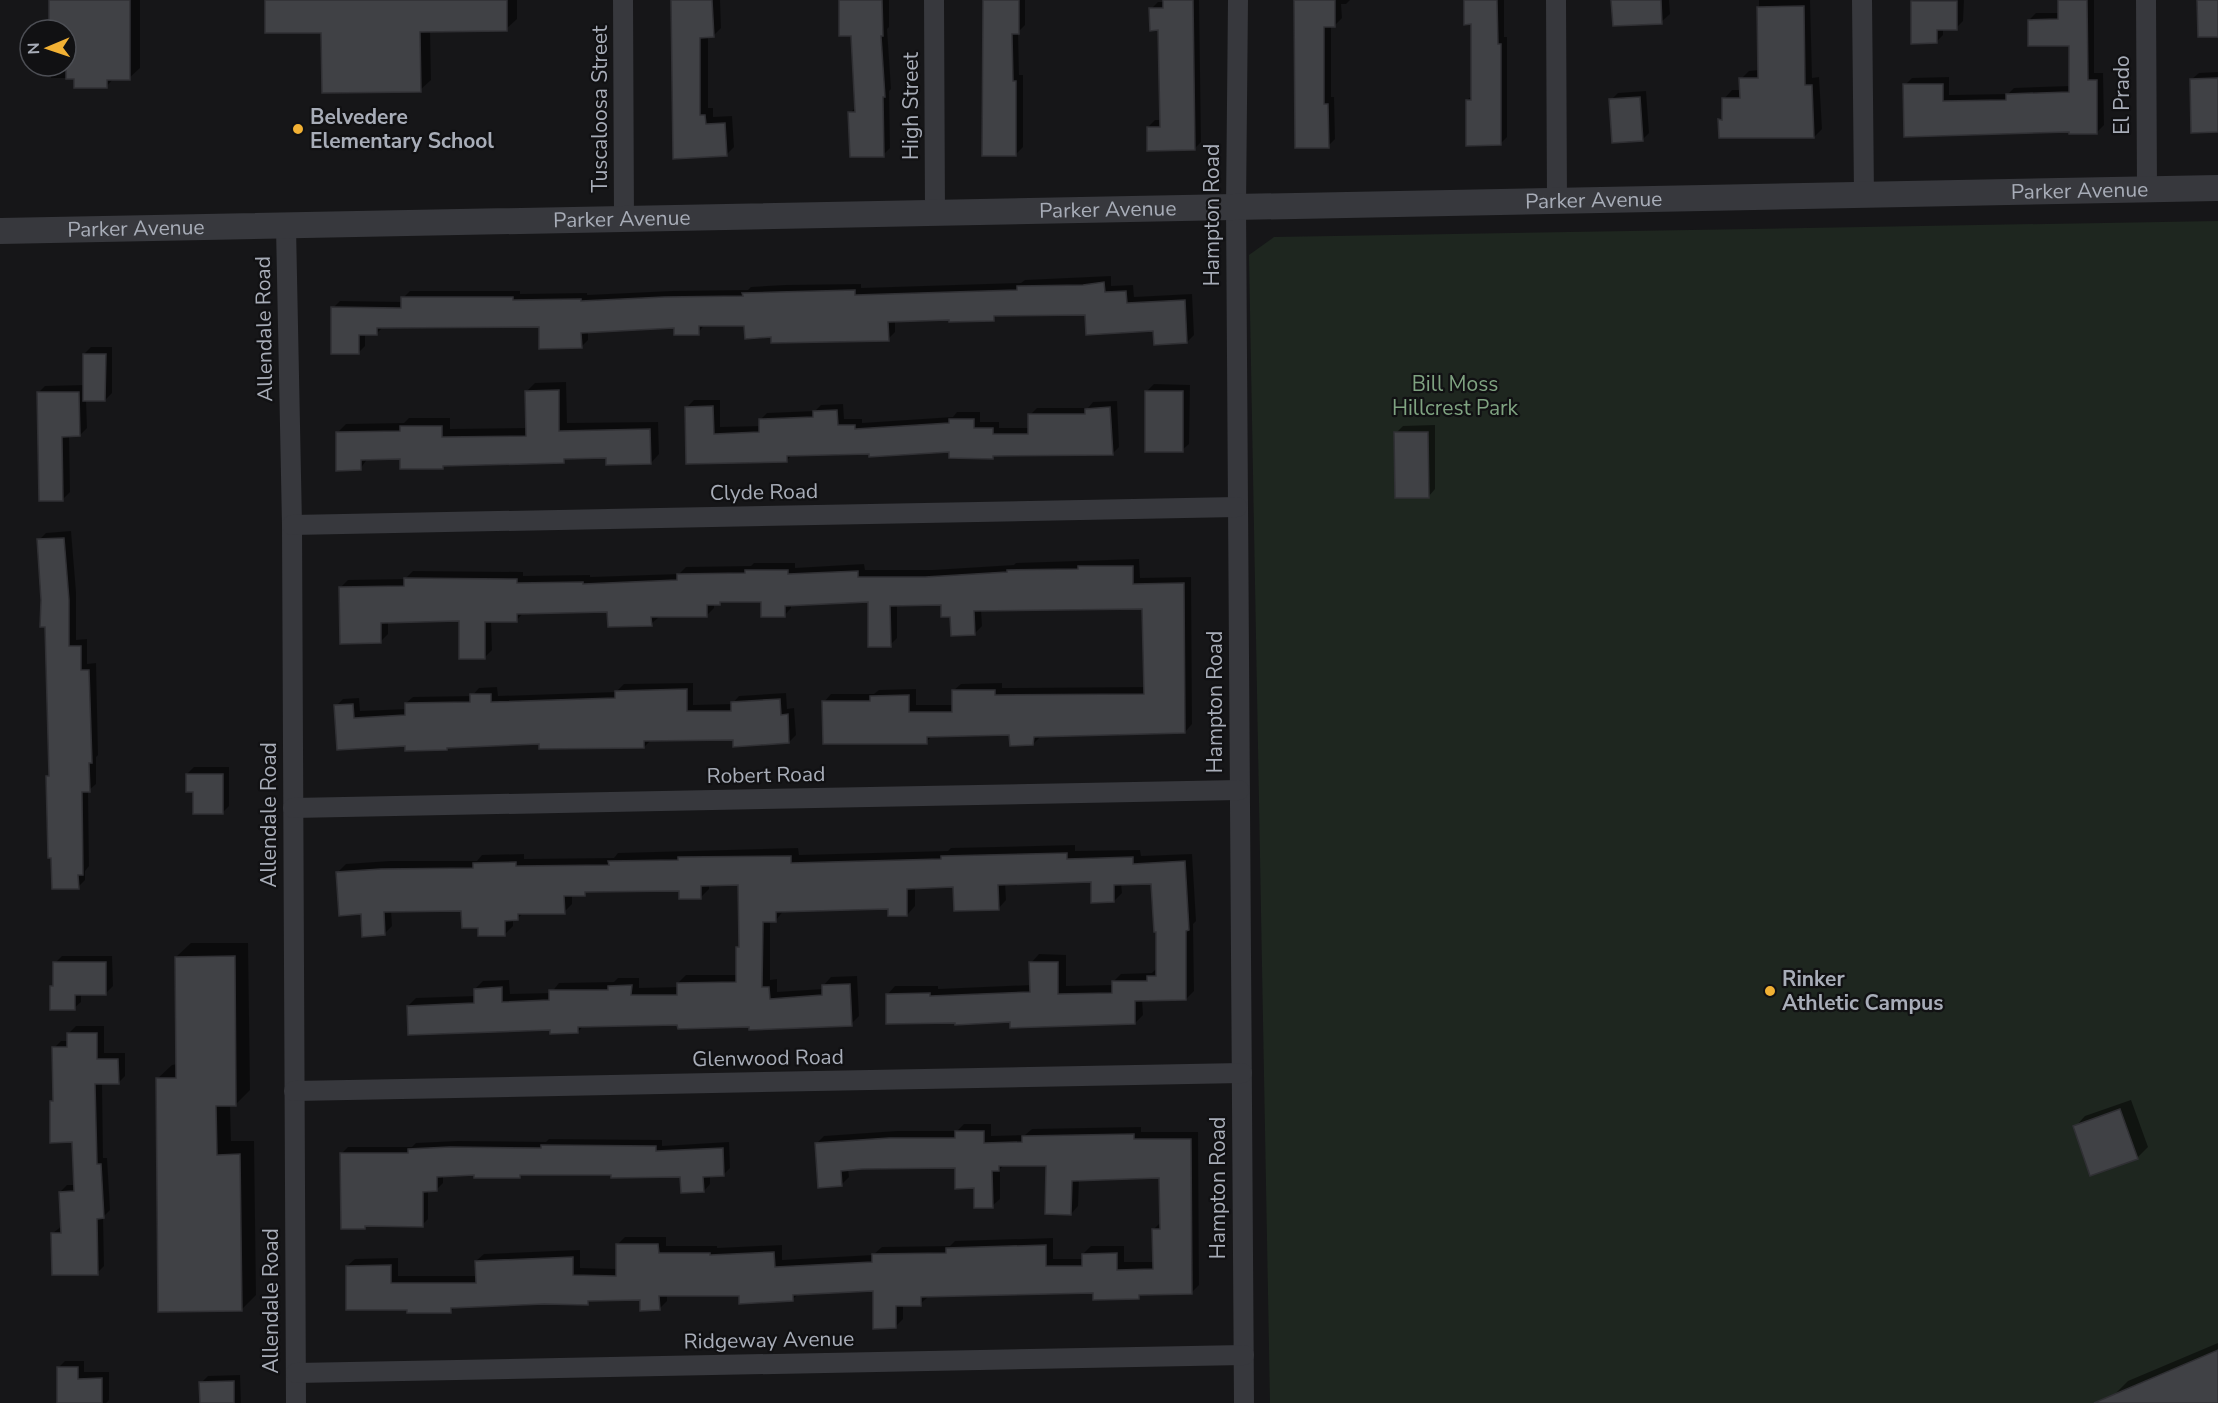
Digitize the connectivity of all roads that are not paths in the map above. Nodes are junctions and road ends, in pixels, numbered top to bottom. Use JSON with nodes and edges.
{"nodes":[{"id":1,"x":623,"y":0,"type":"edge"},
{"id":2,"x":934,"y":0,"type":"edge"},
{"id":3,"x":1238,"y":0,"type":"edge"},
{"id":4,"x":1556,"y":0,"type":"edge"},
{"id":5,"x":1862,"y":0,"type":"edge"},
{"id":6,"x":2146,"y":0,"type":"edge"},
{"id":7,"x":2218,"y":188,"type":"edge"},
{"id":8,"x":2147,"y":189,"type":"junction"},
{"id":9,"x":1864,"y":195,"type":"junction"},
{"id":10,"x":1557,"y":201,"type":"junction"},
{"id":11,"x":1236,"y":207,"type":"junction"},
{"id":12,"x":935,"y":213,"type":"junction"},
{"id":13,"x":624,"y":219,"type":"junction"},
{"id":14,"x":286,"y":227,"type":"junction"},
{"id":15,"x":0,"y":231,"type":"edge"},
{"id":16,"x":1237,"y":507,"type":"junction"},
{"id":17,"x":292,"y":525,"type":"junction"},
{"id":18,"x":1239,"y":790,"type":"junction"},
{"id":19,"x":293,"y":808,"type":"junction"},
{"id":20,"x":1242,"y":1073,"type":"junction"},
{"id":21,"x":294,"y":1091,"type":"junction"},
{"id":22,"x":1244,"y":1355,"type":"junction"},
{"id":23,"x":296,"y":1373,"type":"junction"},
{"id":24,"x":296,"y":1403,"type":"edge"},
{"id":25,"x":1244,"y":1403,"type":"edge"}],
"edges":[{"from":1,"to":13,"type":"street","name":"Tuscaloosa Street"},
{"from":2,"to":12,"type":"street","name":"High Street"},
{"from":3,"to":11,"type":"street","name":"Hampton Road"},
{"from":4,"to":10,"type":"street"},
{"from":5,"to":9,"type":"street"},
{"from":6,"to":8,"type":"street","name":"El Prado"},
{"from":7,"to":8,"type":"street","name":"Parker Avenue"},
{"from":8,"to":9,"type":"street","name":"Parker Avenue"},
{"from":9,"to":10,"type":"street","name":"Parker Avenue"},
{"from":10,"to":11,"type":"street","name":"Parker Avenue"},
{"from":11,"to":12,"type":"street","name":"Parker Avenue"},
{"from":11,"to":16,"type":"street","name":"Hampton Road"},
{"from":12,"to":13,"type":"street","name":"Parker Avenue"},
{"from":13,"to":14,"type":"street","name":"Parker Avenue"},
{"from":14,"to":15,"type":"street","name":"Parker Avenue"},
{"from":14,"to":17,"type":"street","name":"Allendale Road"},
{"from":16,"to":17,"type":"street","name":"Clyde Road"},
{"from":16,"to":18,"type":"street","name":"Hampton Road"},
{"from":17,"to":19,"type":"street","name":"Allendale Road"},
{"from":18,"to":19,"type":"street","name":"Robert Road"},
{"from":18,"to":20,"type":"street","name":"Hampton Road"},
{"from":19,"to":21,"type":"street","name":"Allendale Road"},
{"from":20,"to":21,"type":"street","name":"Glenwood Road"},
{"from":20,"to":22,"type":"street","name":"Hampton Road"},
{"from":21,"to":23,"type":"street","name":"Allendale Road"},
{"from":22,"to":23,"type":"street","name":"Ridgeway Avenue"},
{"from":22,"to":25,"type":"street","name":"Hampton Road"},
{"from":23,"to":24,"type":"street","name":"Allendale Road"}]}
